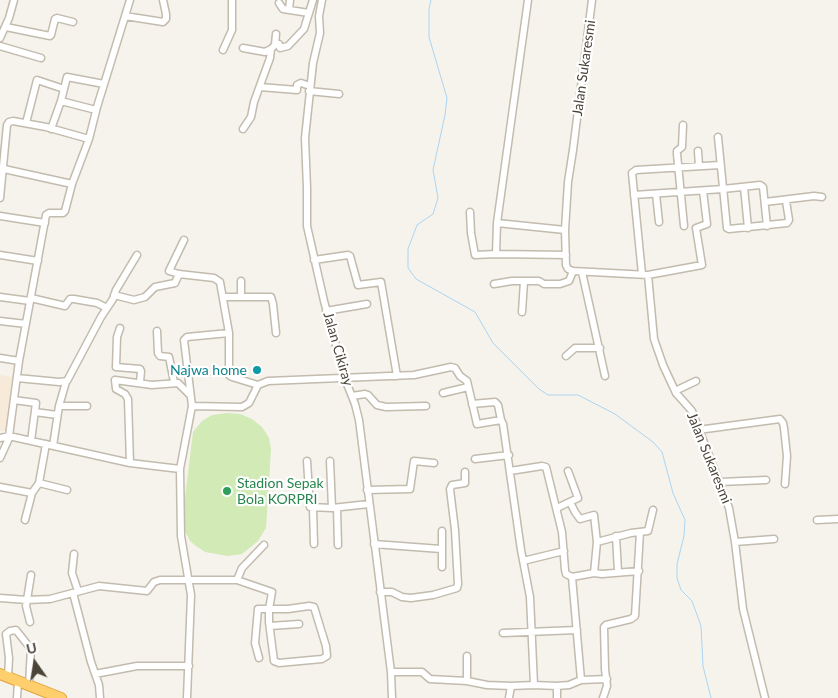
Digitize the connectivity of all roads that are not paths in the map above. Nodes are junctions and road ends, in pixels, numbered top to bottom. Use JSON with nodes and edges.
{"nodes":[{"id":1,"x":14,"y":0,"type":"edge"},
{"id":2,"x":130,"y":0,"type":"edge"},
{"id":3,"x":163,"y":0,"type":"edge"},
{"id":4,"x":232,"y":0,"type":"edge"},
{"id":5,"x":290,"y":0,"type":"edge"},
{"id":6,"x":313,"y":0,"type":"edge"},
{"id":7,"x":322,"y":0,"type":"edge"},
{"id":8,"x":528,"y":0,"type":"edge"},
{"id":9,"x":592,"y":0,"type":"edge"},
{"id":10,"x":278,"y":3,"type":"dead end"},
{"id":11,"x":289,"y":10,"type":"junction"},
{"id":12,"x":309,"y":13,"type":"junction"},
{"id":13,"x":125,"y":16,"type":"junction"},
{"id":14,"x":73,"y":22,"type":"dead end"},
{"id":15,"x":6,"y":27,"type":"junction"},
{"id":16,"x":276,"y":34,"type":"dead end"},
{"id":17,"x":0,"y":38,"type":"edge"},
{"id":18,"x":0,"y":46,"type":"edge"},
{"id":19,"x":276,"y":46,"type":"junction"},
{"id":20,"x":243,"y":48,"type":"dead end"},
{"id":21,"x":223,"y":50,"type":"dead end"},
{"id":22,"x":41,"y":58,"type":"dead end"},
{"id":23,"x":104,"y":84,"type":"junction"},
{"id":24,"x":260,"y":87,"type":"junction"},
{"id":25,"x":309,"y":88,"type":"junction"},
{"id":26,"x":64,"y":89,"type":"junction"},
{"id":27,"x":339,"y":94,"type":"dead end"},
{"id":28,"x":61,"y":101,"type":"junction"},
{"id":29,"x":96,"y":110,"type":"junction"},
{"id":30,"x":26,"y":123,"type":"junction"},
{"id":31,"x":682,"y":125,"type":"dead end"},
{"id":32,"x":51,"y":129,"type":"junction"},
{"id":33,"x":243,"y":129,"type":"dead end"},
{"id":34,"x":718,"y":136,"type":"dead end"},
{"id":35,"x":89,"y":139,"type":"junction"},
{"id":36,"x":698,"y":151,"type":"dead end"},
{"id":37,"x":720,"y":165,"type":"junction"},
{"id":38,"x":700,"y":166,"type":"junction"},
{"id":39,"x":678,"y":168,"type":"junction"},
{"id":40,"x":4,"y":169,"type":"junction"},
{"id":41,"x":72,"y":184,"type":"junction"},
{"id":42,"x":744,"y":187,"type":"junction"},
{"id":43,"x":723,"y":189,"type":"junction"},
{"id":44,"x":703,"y":191,"type":"junction"},
{"id":45,"x":680,"y":192,"type":"junction"},
{"id":46,"x":656,"y":194,"type":"junction"},
{"id":47,"x":634,"y":195,"type":"junction"},
{"id":48,"x":822,"y":197,"type":"dead end"},
{"id":49,"x":0,"y":198,"type":"edge"},
{"id":50,"x":786,"y":201,"type":"junction"},
{"id":51,"x":765,"y":202,"type":"junction"},
{"id":52,"x":470,"y":212,"type":"dead end"},
{"id":53,"x":0,"y":216,"type":"edge"},
{"id":54,"x":659,"y":222,"type":"dead end"},
{"id":55,"x":44,"y":223,"type":"junction"},
{"id":56,"x":497,"y":223,"type":"junction"},
{"id":57,"x":684,"y":226,"type":"dead end"},
{"id":58,"x":767,"y":226,"type":"junction"},
{"id":59,"x":748,"y":228,"type":"junction"},
{"id":60,"x":565,"y":230,"type":"junction"},
{"id":61,"x":184,"y":240,"type":"dead end"},
{"id":62,"x":496,"y":254,"type":"junction"},
{"id":63,"x":0,"y":255,"type":"edge"},
{"id":64,"x":137,"y":255,"type":"dead end"},
{"id":65,"x":566,"y":255,"type":"junction"},
{"id":66,"x":314,"y":260,"type":"junction"},
{"id":67,"x":38,"y":261,"type":"junction"},
{"id":68,"x":573,"y":271,"type":"junction"},
{"id":69,"x":582,"y":272,"type":"junction"},
{"id":70,"x":179,"y":274,"type":"junction"},
{"id":71,"x":645,"y":275,"type":"junction"},
{"id":72,"x":241,"y":281,"type":"dead end"},
{"id":73,"x":524,"y":281,"type":"junction"},
{"id":74,"x":494,"y":284,"type":"dead end"},
{"id":75,"x":114,"y":294,"type":"junction"},
{"id":76,"x":0,"y":297,"type":"edge"},
{"id":77,"x":223,"y":297,"type":"junction"},
{"id":78,"x":241,"y":297,"type":"junction"},
{"id":79,"x":31,"y":300,"type":"junction"},
{"id":80,"x":366,"y":304,"type":"dead end"},
{"id":81,"x":107,"y":308,"type":"junction"},
{"id":82,"x":326,"y":311,"type":"junction"},
{"id":83,"x":522,"y":312,"type":"dead end"},
{"id":84,"x":0,"y":321,"type":"edge"},
{"id":85,"x":26,"y":324,"type":"junction"},
{"id":86,"x":120,"y":328,"type":"dead end"},
{"id":87,"x":157,"y":331,"type":"dead end"},
{"id":88,"x":229,"y":333,"type":"junction"},
{"id":89,"x":276,"y":333,"type":"dead end"},
{"id":90,"x":600,"y":348,"type":"junction"},
{"id":91,"x":566,"y":356,"type":"dead end"},
{"id":92,"x":0,"y":358,"type":"edge"},
{"id":93,"x":19,"y":361,"type":"junction"},
{"id":94,"x":397,"y":376,"type":"junction"},
{"id":95,"x":605,"y":376,"type":"dead end"},
{"id":96,"x":17,"y":378,"type":"junction"},
{"id":97,"x":345,"y":379,"type":"junction"},
{"id":98,"x":696,"y":381,"type":"dead end"},
{"id":99,"x":66,"y":382,"type":"junction"},
{"id":100,"x":140,"y":382,"type":"junction"},
{"id":101,"x":174,"y":382,"type":"junction"},
{"id":102,"x":258,"y":385,"type":"junction"},
{"id":103,"x":468,"y":387,"type":"junction"},
{"id":104,"x":675,"y":391,"type":"junction"},
{"id":105,"x":443,"y":393,"type":"dead end"},
{"id":106,"x":190,"y":395,"type":"junction"},
{"id":107,"x":352,"y":396,"type":"junction"},
{"id":108,"x":14,"y":400,"type":"junction"},
{"id":109,"x":472,"y":404,"type":"junction"},
{"id":110,"x":59,"y":406,"type":"junction"},
{"id":111,"x":87,"y":406,"type":"dead end"},
{"id":112,"x":192,"y":406,"type":"junction"},
{"id":113,"x":426,"y":406,"type":"dead end"},
{"id":114,"x":35,"y":412,"type":"junction"},
{"id":115,"x":58,"y":415,"type":"junction"},
{"id":116,"x":501,"y":420,"type":"junction"},
{"id":117,"x":698,"y":430,"type":"junction"},
{"id":118,"x":10,"y":436,"type":"junction"},
{"id":119,"x":0,"y":438,"type":"edge"},
{"id":120,"x":31,"y":441,"type":"junction"},
{"id":121,"x":49,"y":445,"type":"junction"},
{"id":122,"x":509,"y":455,"type":"junction"},
{"id":123,"x":0,"y":458,"type":"edge"},
{"id":124,"x":475,"y":459,"type":"dead end"},
{"id":125,"x":307,"y":461,"type":"dead end"},
{"id":126,"x":330,"y":461,"type":"dead end"},
{"id":127,"x":434,"y":462,"type":"dead end"},
{"id":128,"x":130,"y":463,"type":"junction"},
{"id":129,"x":180,"y":469,"type":"junction"},
{"id":130,"x":510,"y":471,"type":"junction"},
{"id":131,"x":568,"y":471,"type":"dead end"},
{"id":132,"x":465,"y":472,"type":"dead end"},
{"id":133,"x":766,"y":480,"type":"dead end"},
{"id":134,"x":720,"y":482,"type":"junction"},
{"id":135,"x":39,"y":483,"type":"junction"},
{"id":136,"x":785,"y":484,"type":"dead end"},
{"id":137,"x":0,"y":486,"type":"edge"},
{"id":138,"x":68,"y":490,"type":"dead end"},
{"id":139,"x":367,"y":490,"type":"junction"},
{"id":140,"x":32,"y":493,"type":"junction"},
{"id":141,"x":570,"y":502,"type":"junction"},
{"id":142,"x":369,"y":504,"type":"junction"},
{"id":143,"x":313,"y":508,"type":"junction"},
{"id":144,"x":334,"y":508,"type":"junction"},
{"id":145,"x":556,"y":508,"type":"junction"},
{"id":146,"x":653,"y":510,"type":"dead end"},
{"id":147,"x":25,"y":520,"type":"dead end"},
{"id":148,"x":817,"y":520,"type":"dead end"},
{"id":149,"x":838,"y":520,"type":"edge"},
{"id":150,"x":442,"y":531,"type":"dead end"},
{"id":151,"x":640,"y":532,"type":"junction"},
{"id":152,"x":616,"y":536,"type":"junction"},
{"id":153,"x":774,"y":539,"type":"dead end"},
{"id":154,"x":597,"y":542,"type":"junction"},
{"id":155,"x":735,"y":542,"type":"junction"},
{"id":156,"x":314,"y":544,"type":"dead end"},
{"id":157,"x":338,"y":544,"type":"dead end"},
{"id":158,"x":374,"y":544,"type":"junction"},
{"id":159,"x":264,"y":545,"type":"dead end"},
{"id":160,"x":441,"y":549,"type":"junction"},
{"id":161,"x":564,"y":551,"type":"junction"},
{"id":162,"x":74,"y":554,"type":"dead end"},
{"id":163,"x":522,"y":561,"type":"junction"},
{"id":164,"x":442,"y":568,"type":"dead end"},
{"id":165,"x":639,"y":571,"type":"junction"},
{"id":166,"x":618,"y":572,"type":"junction"},
{"id":167,"x":594,"y":573,"type":"junction"},
{"id":168,"x":31,"y":575,"type":"dead end"},
{"id":169,"x":572,"y":577,"type":"junction"},
{"id":170,"x":237,"y":580,"type":"junction"},
{"id":171,"x":190,"y":581,"type":"junction"},
{"id":172,"x":76,"y":592,"type":"junction"},
{"id":173,"x":380,"y":592,"type":"junction"},
{"id":174,"x":0,"y":598,"type":"edge"},
{"id":175,"x":27,"y":600,"type":"junction"},
{"id":176,"x":269,"y":609,"type":"junction"},
{"id":177,"x":30,"y":622,"type":"dead end"},
{"id":178,"x":299,"y":624,"type":"dead end"},
{"id":179,"x":270,"y":626,"type":"junction"},
{"id":180,"x":577,"y":630,"type":"junction"},
{"id":181,"x":530,"y":631,"type":"junction"},
{"id":182,"x":503,"y":632,"type":"dead end"},
{"id":183,"x":467,"y":656,"type":"dead end"},
{"id":184,"x":259,"y":658,"type":"dead end"},
{"id":185,"x":189,"y":666,"type":"junction"},
{"id":186,"x":391,"y":672,"type":"junction"},
{"id":187,"x":95,"y":674,"type":"junction"},
{"id":188,"x":4,"y":675,"type":"edge"},
{"id":189,"x":607,"y":679,"type":"junction"},
{"id":190,"x":582,"y":680,"type":"junction"},
{"id":191,"x":18,"y":681,"type":"junction"},
{"id":192,"x":468,"y":681,"type":"junction"},
{"id":193,"x":29,"y":685,"type":"junction"},
{"id":194,"x":534,"y":685,"type":"junction"},
{"id":195,"x":510,"y":686,"type":"junction"},
{"id":196,"x":556,"y":686,"type":"junction"},
{"id":197,"x":17,"y":698,"type":"edge"},
{"id":198,"x":61,"y":698,"type":"edge"},
{"id":199,"x":100,"y":698,"type":"edge"},
{"id":200,"x":187,"y":698,"type":"edge"},
{"id":201,"x":392,"y":698,"type":"edge"},
{"id":202,"x":509,"y":698,"type":"edge"},
{"id":203,"x":557,"y":698,"type":"edge"},
{"id":204,"x":603,"y":698,"type":"edge"},
{"id":205,"x":765,"y":698,"type":"edge"}],
"edges":[{"from":1,"to":15,"type":"street"},
{"from":2,"to":13,"type":"street"},
{"from":3,"to":13,"type":"street"},
{"from":4,"to":21,"type":"street"},
{"from":5,"to":11,"type":"street"},
{"from":6,"to":12,"type":"street"},
{"from":7,"to":25,"type":"street","name":"Jalan Cikiray"},
{"from":8,"to":56,"type":"street"},
{"from":9,"to":60,"type":"street","name":"Jalan Sukaresmi"},
{"from":10,"to":11,"type":"street"},
{"from":11,"to":12,"type":"street"},
{"from":12,"to":19,"type":"street"},
{"from":13,"to":23,"type":"street"},
{"from":14,"to":15,"type":"street"},
{"from":15,"to":17,"type":"street"},
{"from":16,"to":19,"type":"street"},
{"from":18,"to":22,"type":"street"},
{"from":19,"to":20,"type":"street"},
{"from":19,"to":24,"type":"street"},
{"from":23,"to":26,"type":"street"},
{"from":23,"to":29,"type":"street"},
{"from":24,"to":25,"type":"street"},
{"from":24,"to":33,"type":"street"},
{"from":25,"to":27,"type":"street"},
{"from":25,"to":66,"type":"street","name":"Jalan Cikiray"},
{"from":26,"to":28,"type":"street"},
{"from":26,"to":30,"type":"street"},
{"from":28,"to":29,"type":"street"},
{"from":28,"to":32,"type":"street"},
{"from":29,"to":35,"type":"street"},
{"from":30,"to":32,"type":"street"},
{"from":30,"to":40,"type":"street"},
{"from":31,"to":39,"type":"street"},
{"from":32,"to":35,"type":"street"},
{"from":34,"to":37,"type":"street"},
{"from":35,"to":41,"type":"street"},
{"from":36,"to":38,"type":"street"},
{"from":37,"to":38,"type":"street"},
{"from":37,"to":43,"type":"street"},
{"from":38,"to":39,"type":"street"},
{"from":39,"to":45,"type":"street"},
{"from":39,"to":47,"type":"street","name":"Jalan Sukaresmi"},
{"from":40,"to":41,"type":"street"},
{"from":40,"to":49,"type":"street"},
{"from":41,"to":55,"type":"street"},
{"from":42,"to":43,"type":"street"},
{"from":42,"to":51,"type":"street"},
{"from":42,"to":59,"type":"street"},
{"from":43,"to":44,"type":"street"},
{"from":43,"to":59,"type":"street"},
{"from":44,"to":45,"type":"street"},
{"from":44,"to":71,"type":"street"},
{"from":45,"to":46,"type":"street"},
{"from":45,"to":57,"type":"street"},
{"from":46,"to":47,"type":"street"},
{"from":46,"to":54,"type":"street"},
{"from":47,"to":71,"type":"street","name":"Jalan Sukaresmi"},
{"from":48,"to":50,"type":"street"},
{"from":50,"to":51,"type":"street"},
{"from":50,"to":58,"type":"street"},
{"from":51,"to":58,"type":"street"},
{"from":52,"to":62,"type":"street"},
{"from":53,"to":55,"type":"street"},
{"from":55,"to":67,"type":"street"},
{"from":56,"to":60,"type":"street"},
{"from":56,"to":62,"type":"street"},
{"from":58,"to":59,"type":"street"},
{"from":60,"to":65,"type":"street","name":"Jalan Sukaresmi"},
{"from":61,"to":70,"type":"street"},
{"from":62,"to":65,"type":"street"},
{"from":63,"to":67,"type":"street"},
{"from":64,"to":75,"type":"street"},
{"from":65,"to":68,"type":"street","name":"Jalan Sukaresmi"},
{"from":66,"to":82,"type":"street","name":"Jalan Cikiray"},
{"from":66,"to":94,"type":"street"},
{"from":67,"to":79,"type":"street"},
{"from":68,"to":69,"type":"street"},
{"from":68,"to":73,"type":"street"},
{"from":69,"to":71,"type":"street"},
{"from":69,"to":90,"type":"street"},
{"from":70,"to":75,"type":"street"},
{"from":70,"to":77,"type":"street"},
{"from":71,"to":104,"type":"street","name":"Jalan Sukaresmi"},
{"from":72,"to":78,"type":"street"},
{"from":73,"to":74,"type":"street"},
{"from":73,"to":83,"type":"street"},
{"from":75,"to":81,"type":"street"},
{"from":76,"to":79,"type":"street"},
{"from":77,"to":78,"type":"street"},
{"from":77,"to":88,"type":"street"},
{"from":78,"to":89,"type":"street"},
{"from":79,"to":81,"type":"street"},
{"from":79,"to":85,"type":"street"},
{"from":80,"to":82,"type":"street"},
{"from":81,"to":99,"type":"street"},
{"from":82,"to":97,"type":"street","name":"Jalan Cikiray"},
{"from":84,"to":85,"type":"street"},
{"from":85,"to":93,"type":"street"},
{"from":86,"to":100,"type":"street"},
{"from":87,"to":101,"type":"street"},
{"from":88,"to":102,"type":"street"},
{"from":88,"to":106,"type":"street"},
{"from":90,"to":91,"type":"street"},
{"from":90,"to":95,"type":"street"},
{"from":92,"to":93,"type":"street"},
{"from":93,"to":96,"type":"street"},
{"from":94,"to":97,"type":"street"},
{"from":94,"to":103,"type":"street"},
{"from":96,"to":99,"type":"street"},
{"from":96,"to":108,"type":"street"},
{"from":97,"to":102,"type":"street"},
{"from":97,"to":107,"type":"street","name":"Jalan Cikiray"},
{"from":98,"to":104,"type":"street"},
{"from":99,"to":110,"type":"street"},
{"from":100,"to":101,"type":"street"},
{"from":100,"to":128,"type":"street"},
{"from":101,"to":106,"type":"street"},
{"from":102,"to":112,"type":"street"},
{"from":103,"to":105,"type":"street"},
{"from":103,"to":109,"type":"street"},
{"from":104,"to":117,"type":"street","name":"Jalan Sukaresmi"},
{"from":106,"to":112,"type":"street"},
{"from":107,"to":113,"type":"street"},
{"from":107,"to":139,"type":"street","name":"Jalan Cikiray"},
{"from":108,"to":114,"type":"street"},
{"from":108,"to":118,"type":"street"},
{"from":109,"to":116,"type":"street"},
{"from":109,"to":116,"type":"street"},
{"from":110,"to":111,"type":"street"},
{"from":110,"to":115,"type":"street"},
{"from":112,"to":129,"type":"street"},
{"from":114,"to":115,"type":"street"},
{"from":114,"to":120,"type":"street"},
{"from":115,"to":121,"type":"street"},
{"from":116,"to":122,"type":"street"},
{"from":117,"to":134,"type":"street","name":"Jalan Sukaresmi"},
{"from":117,"to":136,"type":"street"},
{"from":118,"to":119,"type":"street"},
{"from":118,"to":120,"type":"street"},
{"from":118,"to":123,"type":"street"},
{"from":120,"to":121,"type":"street"},
{"from":121,"to":128,"type":"street"},
{"from":121,"to":135,"type":"street"},
{"from":122,"to":124,"type":"street"},
{"from":122,"to":130,"type":"street"},
{"from":125,"to":143,"type":"street"},
{"from":126,"to":144,"type":"street"},
{"from":127,"to":139,"type":"street"},
{"from":128,"to":129,"type":"street"},
{"from":129,"to":171,"type":"street"},
{"from":130,"to":145,"type":"street"},
{"from":130,"to":163,"type":"street"},
{"from":131,"to":141,"type":"street"},
{"from":132,"to":173,"type":"street"},
{"from":133,"to":134,"type":"street"},
{"from":134,"to":155,"type":"street","name":"Jalan Sukaresmi"},
{"from":135,"to":138,"type":"street"},
{"from":135,"to":140,"type":"street"},
{"from":137,"to":140,"type":"street"},
{"from":139,"to":142,"type":"street","name":"Jalan Cikiray"},
{"from":140,"to":147,"type":"street"},
{"from":141,"to":145,"type":"street"},
{"from":141,"to":154,"type":"street"},
{"from":142,"to":144,"type":"street"},
{"from":142,"to":158,"type":"street","name":"Jalan Cikiray"},
{"from":143,"to":144,"type":"street"},
{"from":143,"to":156,"type":"street"},
{"from":144,"to":157,"type":"street"},
{"from":145,"to":161,"type":"street"},
{"from":146,"to":151,"type":"street"},
{"from":148,"to":149,"type":"street"},
{"from":150,"to":160,"type":"street"},
{"from":151,"to":152,"type":"street"},
{"from":151,"to":165,"type":"street"},
{"from":152,"to":154,"type":"street"},
{"from":152,"to":166,"type":"street"},
{"from":153,"to":155,"type":"street"},
{"from":154,"to":167,"type":"street"},
{"from":155,"to":205,"type":"street","name":"Jalan Sukaresmi"},
{"from":158,"to":160,"type":"street"},
{"from":158,"to":173,"type":"street","name":"Jalan Cikiray"},
{"from":159,"to":170,"type":"street"},
{"from":160,"to":164,"type":"street"},
{"from":161,"to":163,"type":"street"},
{"from":161,"to":169,"type":"street"},
{"from":162,"to":172,"type":"street"},
{"from":163,"to":181,"type":"street"},
{"from":165,"to":166,"type":"street"},
{"from":165,"to":189,"type":"street"},
{"from":166,"to":167,"type":"street"},
{"from":167,"to":169,"type":"street"},
{"from":168,"to":175,"type":"street"},
{"from":169,"to":180,"type":"street"},
{"from":170,"to":171,"type":"street"},
{"from":170,"to":176,"type":"street"},
{"from":171,"to":172,"type":"street"},
{"from":171,"to":185,"type":"street"},
{"from":172,"to":175,"type":"street"},
{"from":172,"to":187,"type":"street"},
{"from":173,"to":186,"type":"street","name":"Jalan Cikiray"},
{"from":174,"to":175,"type":"street"},
{"from":175,"to":177,"type":"street"},
{"from":176,"to":179,"type":"street"},
{"from":176,"to":179,"type":"street"},
{"from":176,"to":184,"type":"street"},
{"from":178,"to":179,"type":"street"},
{"from":180,"to":181,"type":"street"},
{"from":180,"to":190,"type":"street"},
{"from":181,"to":182,"type":"street"},
{"from":181,"to":194,"type":"street"},
{"from":183,"to":192,"type":"street"},
{"from":185,"to":187,"type":"street"},
{"from":185,"to":200,"type":"street"},
{"from":186,"to":192,"type":"street"},
{"from":186,"to":201,"type":"street","name":"Jalan Cikiray"},
{"from":187,"to":199,"type":"street"},
{"from":188,"to":191,"type":"highway"},
{"from":188,"to":193,"type":"street"},
{"from":189,"to":190,"type":"street"},
{"from":189,"to":204,"type":"street"},
{"from":190,"to":196,"type":"street"},
{"from":191,"to":193,"type":"highway"},
{"from":191,"to":197,"type":"street"},
{"from":192,"to":195,"type":"street"},
{"from":193,"to":198,"type":"highway"},
{"from":194,"to":195,"type":"street"},
{"from":194,"to":196,"type":"street"},
{"from":195,"to":202,"type":"street"},
{"from":196,"to":203,"type":"street"}]}
